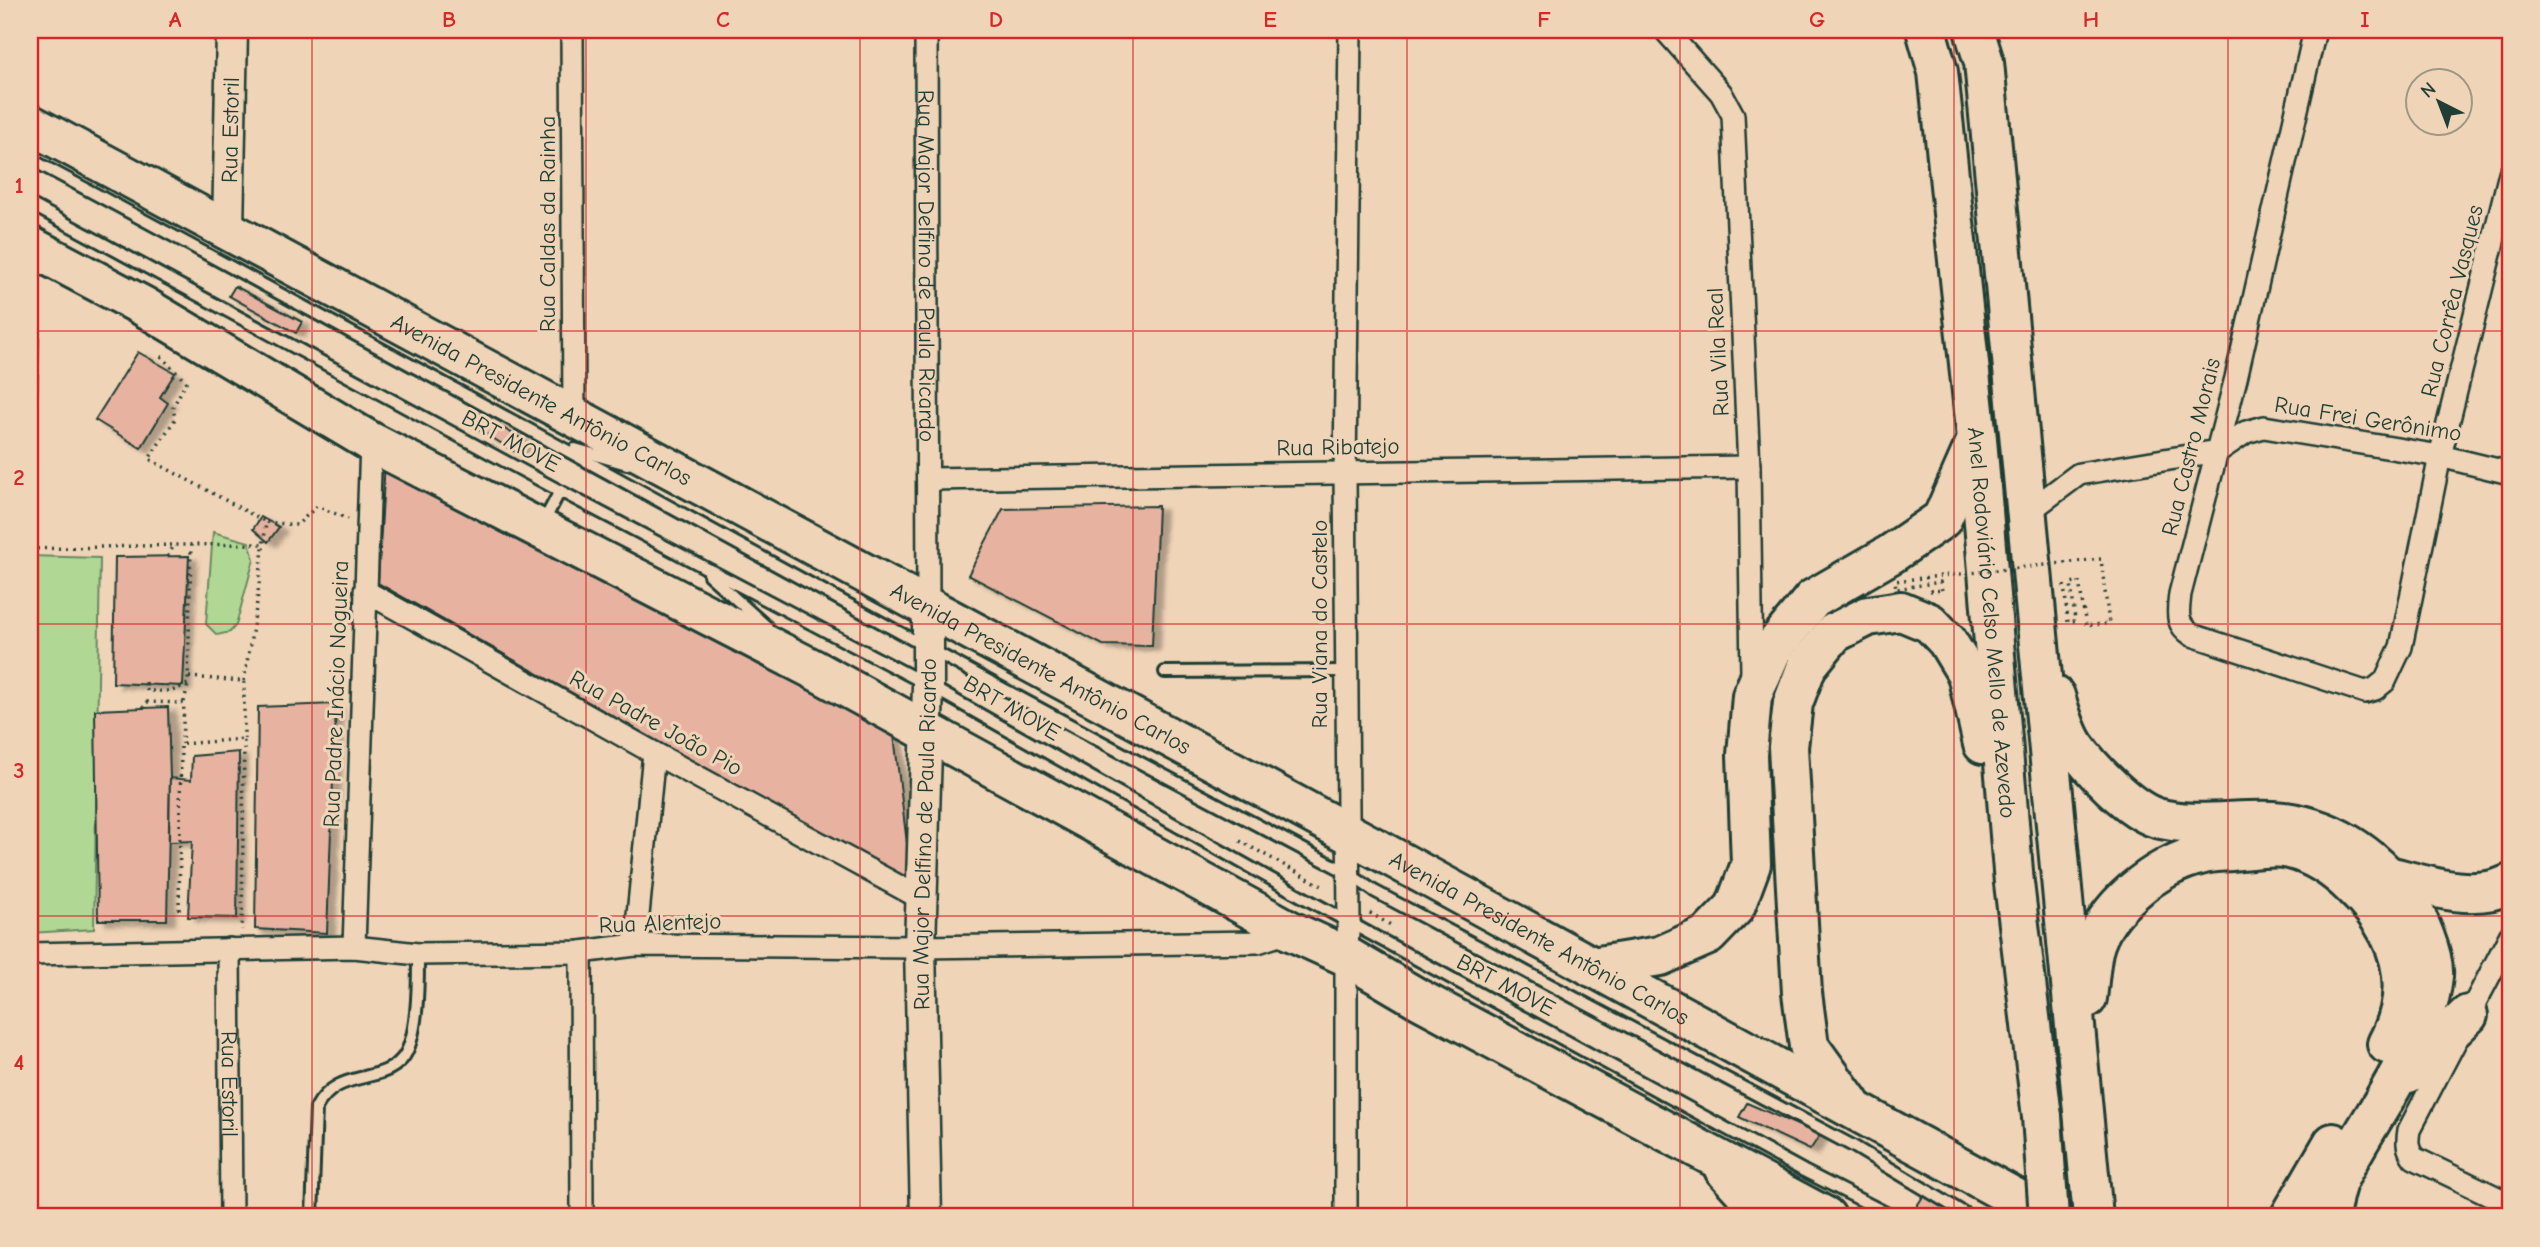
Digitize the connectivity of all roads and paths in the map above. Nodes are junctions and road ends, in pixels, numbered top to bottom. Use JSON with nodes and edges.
{"nodes":[{"id":1,"x":232,"y":30,"type":"edge"},
{"id":2,"x":572,"y":30,"type":"edge"},
{"id":3,"x":926,"y":30,"type":"edge"},
{"id":4,"x":1350,"y":30,"type":"edge"},
{"id":5,"x":1665,"y":30,"type":"edge"},
{"id":6,"x":1926,"y":30,"type":"edge"},
{"id":7,"x":1974,"y":30,"type":"edge"},
{"id":8,"x":2315,"y":30,"type":"edge"},
{"id":9,"x":30,"y":124,"type":"edge"},
{"id":10,"x":30,"y":159,"type":"edge"},
{"id":11,"x":2510,"y":173,"type":"edge"},
{"id":12,"x":30,"y":204,"type":"edge"},
{"id":13,"x":235,"y":241,"type":"junction"},
{"id":14,"x":30,"y":246,"type":"edge"},
{"id":15,"x":250,"y":262,"type":"dead end"},
{"id":16,"x":265,"y":284,"type":"junction"},
{"id":17,"x":30,"y":294,"type":"edge"},
{"id":18,"x":161,"y":356,"type":"dead end"},
{"id":19,"x":30,"y":399,"type":"edge"},
{"id":20,"x":564,"y":431,"type":"junction"},
{"id":21,"x":1977,"y":439,"type":"junction"},
{"id":22,"x":371,"y":442,"type":"junction"},
{"id":23,"x":2218,"y":451,"type":"junction"},
{"id":24,"x":2440,"y":456,"type":"junction"},
{"id":25,"x":1749,"y":467,"type":"junction"},
{"id":26,"x":2510,"y":472,"type":"edge"},
{"id":27,"x":1345,"y":473,"type":"junction"},
{"id":28,"x":928,"y":479,"type":"junction"},
{"id":29,"x":561,"y":491,"type":"junction"},
{"id":30,"x":2028,"y":512,"type":"junction"},
{"id":31,"x":266,"y":522,"type":"junction"},
{"id":32,"x":368,"y":527,"type":"junction"},
{"id":33,"x":540,"y":528,"type":"junction"},
{"id":34,"x":263,"y":544,"type":"junction"},
{"id":35,"x":174,"y":545,"type":"junction"},
{"id":36,"x":191,"y":545,"type":"junction"},
{"id":37,"x":30,"y":549,"type":"edge"},
{"id":38,"x":168,"y":556,"type":"dead end"},
{"id":39,"x":697,"y":563,"type":"junction"},
{"id":40,"x":2064,"y":585,"type":"dead end"},
{"id":41,"x":1942,"y":590,"type":"dead end"},
{"id":42,"x":365,"y":591,"type":"junction"},
{"id":43,"x":928,"y":609,"type":"junction"},
{"id":44,"x":774,"y":634,"type":"dead end"},
{"id":45,"x":2038,"y":637,"type":"junction"},
{"id":46,"x":784,"y":643,"type":"dead end"},
{"id":47,"x":2400,"y":647,"type":"joint"},
{"id":48,"x":928,"y":648,"type":"junction"},
{"id":49,"x":813,"y":669,"type":"junction"},
{"id":50,"x":1345,"y":671,"type":"junction"},
{"id":51,"x":1165,"y":673,"type":"dead end"},
{"id":52,"x":189,"y":677,"type":"dead end"},
{"id":53,"x":244,"y":681,"type":"junction"},
{"id":54,"x":146,"y":682,"type":"dead end"},
{"id":55,"x":188,"y":684,"type":"junction"},
{"id":56,"x":928,"y":685,"type":"junction"},
{"id":57,"x":1752,"y":696,"type":"junction"},
{"id":58,"x":184,"y":703,"type":"junction"},
{"id":59,"x":144,"y":708,"type":"dead end"},
{"id":60,"x":926,"y":731,"type":"junction"},
{"id":61,"x":244,"y":739,"type":"junction"},
{"id":62,"x":181,"y":744,"type":"junction"},
{"id":63,"x":654,"y":753,"type":"junction"},
{"id":64,"x":1348,"y":834,"type":"junction"},
{"id":65,"x":1240,"y":841,"type":"dead end"},
{"id":66,"x":1348,"y":873,"type":"junction"},
{"id":67,"x":2389,"y":876,"type":"junction"},
{"id":68,"x":2014,"y":883,"type":"junction"},
{"id":69,"x":2510,"y":884,"type":"edge"},
{"id":70,"x":1324,"y":887,"type":"dead end"},
{"id":71,"x":922,"y":899,"type":"junction"},
{"id":72,"x":179,"y":910,"type":"dead end"},
{"id":73,"x":1291,"y":932,"type":"junction"},
{"id":74,"x":2510,"y":936,"type":"edge"},
{"id":75,"x":1347,"y":939,"type":"junction"},
{"id":76,"x":635,"y":946,"type":"junction"},
{"id":77,"x":354,"y":947,"type":"junction"},
{"id":78,"x":920,"y":947,"type":"junction"},
{"id":79,"x":235,"y":949,"type":"junction"},
{"id":80,"x":580,"y":952,"type":"junction"},
{"id":81,"x":30,"y":954,"type":"edge"},
{"id":82,"x":418,"y":954,"type":"junction"},
{"id":83,"x":1591,"y":967,"type":"junction"},
{"id":84,"x":2468,"y":1015,"type":"junction"},
{"id":85,"x":2080,"y":1063,"type":"junction"},
{"id":86,"x":2389,"y":1092,"type":"junction"},
{"id":87,"x":1856,"y":1110,"type":"junction"},
{"id":88,"x":1711,"y":1154,"type":"junction"},
{"id":89,"x":2510,"y":1204,"type":"edge"},
{"id":90,"x":231,"y":1217,"type":"edge"},
{"id":91,"x":312,"y":1217,"type":"edge"},
{"id":92,"x":582,"y":1217,"type":"edge"},
{"id":93,"x":926,"y":1217,"type":"edge"},
{"id":94,"x":1346,"y":1217,"type":"edge"},
{"id":95,"x":1760,"y":1217,"type":"edge"},
{"id":96,"x":1826,"y":1217,"type":"edge"},
{"id":97,"x":1894,"y":1217,"type":"edge"},
{"id":98,"x":1971,"y":1217,"type":"edge"},
{"id":99,"x":2050,"y":1217,"type":"edge"},
{"id":100,"x":2093,"y":1217,"type":"edge"},
{"id":101,"x":2290,"y":1217,"type":"edge"},
{"id":102,"x":2329,"y":1217,"type":"edge"}],
"edges":[{"from":1,"to":13,"type":"street","name":"Rua Estoril"},
{"from":2,"to":20,"type":"street","name":"Rua Caldas da Rainha"},
{"from":3,"to":28,"type":"street","name":"Rua Major Delfino de Paula Ricardo"},
{"from":4,"to":27,"type":"street","name":"Rua Viana do Castelo"},
{"from":5,"to":25,"type":"street","name":"Rua Vila Real"},
{"from":6,"to":21,"type":"highway","name":"Anel Rodoviário Celso Mello de Azevedo"},
{"from":7,"to":30,"type":"highway","name":"Anel Rodoviário Celso Mello de Azevedo"},
{"from":8,"to":23,"type":"street","name":"Rua Castro Morais"},
{"from":9,"to":13,"type":"highway","name":"Avenida Presidente Antônio Carlos"},
{"from":10,"to":16,"type":"lane","name":"BRT MOVE"},
{"from":11,"to":24,"type":"street","name":"Rua Corrêa Vasques"},
{"from":12,"to":29,"type":"lane","name":"BRT MOVE"},
{"from":13,"to":20,"type":"highway","name":"Avenida Presidente Antônio Carlos"},
{"from":14,"to":22,"type":"highway"},
{"from":15,"to":16,"type":"lane","name":"BRT MOVE"},
{"from":16,"to":20,"type":"lane","name":"BRT MOVE"},
{"from":17,"to":19,"type":"lane"},
{"from":18,"to":31,"type":"path"},
{"from":20,"to":43,"type":"highway","name":"Avenida Presidente Antônio Carlos"},
{"from":20,"to":48,"type":"lane","name":"BRT MOVE"},
{"from":21,"to":57,"type":"highway"},
{"from":21,"to":68,"type":"highway","name":"Anel Rodoviário Celso Mello de Azevedo"},
{"from":22,"to":32,"type":"street","name":"Rua Padre Inácio Nogueira"},
{"from":22,"to":33,"type":"highway"},
{"from":23,"to":24,"type":"street","name":"Rua Frei Gerônimo"},
{"from":23,"to":30,"type":"street","name":"Rua Frei Gerônimo"},
{"from":23,"to":47,"type":"street","name":"Rua Castro Morais"},
{"from":24,"to":26,"type":"street","name":"Rua Frei Gerônimo"},
{"from":24,"to":47,"type":"street","name":"Rua Corrêa Vasques"},
{"from":25,"to":27,"type":"street","name":"Rua Ribatejo"},
{"from":25,"to":57,"type":"street","name":"Rua Vila Real"},
{"from":27,"to":28,"type":"street","name":"Rua Ribatejo"},
{"from":27,"to":50,"type":"street","name":"Rua Viana do Castelo"},
{"from":28,"to":43,"type":"street","name":"Rua Major Delfino de Paula Ricardo"},
{"from":29,"to":33,"type":"lane"},
{"from":29,"to":39,"type":"lane","name":"BRT MOVE"},
{"from":30,"to":45,"type":"highway","name":"Anel Rodoviário Celso Mello de Azevedo"},
{"from":31,"to":32,"type":"path"},
{"from":31,"to":34,"type":"path"},
{"from":32,"to":42,"type":"street","name":"Rua Padre Inácio Nogueira"},
{"from":33,"to":49,"type":"highway"},
{"from":34,"to":36,"type":"path"},
{"from":34,"to":53,"type":"path"},
{"from":35,"to":36,"type":"path"},
{"from":35,"to":37,"type":"path"},
{"from":35,"to":38,"type":"path"},
{"from":36,"to":55,"type":"path"},
{"from":39,"to":44,"type":"lane"},
{"from":39,"to":56,"type":"lane","name":"BRT MOVE"},
{"from":40,"to":41,"type":"path","bridge":true},
{"from":42,"to":63,"type":"street","name":"Rua Padre João Pio"},
{"from":42,"to":77,"type":"street","name":"Rua Padre Inácio Nogueira"},
{"from":43,"to":48,"type":"street","name":"Rua Major Delfino de Paula Ricardo"},
{"from":43,"to":64,"type":"highway","name":"Avenida Presidente Antônio Carlos"},
{"from":45,"to":67,"type":"highway"},
{"from":45,"to":85,"type":"highway","name":"Anel Rodoviário Celso Mello de Azevedo"},
{"from":46,"to":49,"type":"lane"},
{"from":48,"to":56,"type":"street","name":"Rua Major Delfino de Paula Ricardo"},
{"from":48,"to":66,"type":"lane","name":"BRT MOVE"},
{"from":49,"to":60,"type":"highway"},
{"from":50,"to":51,"type":"lane"},
{"from":50,"to":64,"type":"street","name":"Rua Viana do Castelo"},
{"from":52,"to":53,"type":"path"},
{"from":53,"to":61,"type":"path"},
{"from":54,"to":55,"type":"path"},
{"from":55,"to":58,"type":"path"},
{"from":56,"to":60,"type":"street","name":"Rua Major Delfino de Paula Ricardo"},
{"from":56,"to":75,"type":"lane","name":"BRT MOVE"},
{"from":57,"to":83,"type":"highway"},
{"from":58,"to":59,"type":"path"},
{"from":58,"to":62,"type":"path"},
{"from":60,"to":71,"type":"street","name":"Rua Major Delfino de Paula Ricardo"},
{"from":60,"to":73,"type":"highway"},
{"from":61,"to":62,"type":"path"},
{"from":61,"to":79,"type":"path"},
{"from":62,"to":72,"type":"path"},
{"from":63,"to":71,"type":"street","name":"Rua Padre João Pio"},
{"from":63,"to":76,"type":"street"},
{"from":64,"to":66,"type":"street","name":"Rua Viana do Castelo"},
{"from":64,"to":83,"type":"highway","name":"Avenida Presidente Antônio Carlos"},
{"from":65,"to":70,"type":"path"},
{"from":66,"to":75,"type":"street","name":"Rua Viana do Castelo"},
{"from":66,"to":98,"type":"lane","name":"BRT MOVE"},
{"from":67,"to":69,"type":"highway"},
{"from":67,"to":86,"type":"highway"},
{"from":68,"to":87,"type":"highway"},
{"from":68,"to":99,"type":"highway","name":"Anel Rodoviário Celso Mello de Azevedo","bridge":true},
{"from":71,"to":78,"type":"street","name":"Rua Major Delfino de Paula Ricardo"},
{"from":73,"to":75,"type":"highway"},
{"from":73,"to":78,"type":"street","name":"Rua Alentejo"},
{"from":74,"to":84,"type":"street"},
{"from":75,"to":88,"type":"highway"},
{"from":75,"to":94,"type":"street","name":"Rua Viana do Castelo"},
{"from":75,"to":97,"type":"lane","name":"BRT MOVE"},
{"from":76,"to":78,"type":"street","name":"Rua Alentejo"},
{"from":76,"to":80,"type":"street","name":"Rua Alentejo"},
{"from":77,"to":79,"type":"street","name":"Rua Alentejo"},
{"from":77,"to":82,"type":"street","name":"Rua Alentejo"},
{"from":78,"to":93,"type":"street","name":"Rua Major Delfino de Paula Ricardo"},
{"from":79,"to":81,"type":"street","name":"Rua Alentejo"},
{"from":79,"to":90,"type":"street","name":"Rua Estoril"},
{"from":80,"to":82,"type":"street","name":"Rua Alentejo"},
{"from":80,"to":92,"type":"street"},
{"from":82,"to":91,"type":"lane"},
{"from":83,"to":87,"type":"highway","name":"Avenida Presidente Antônio Carlos"},
{"from":84,"to":86,"type":"highway"},
{"from":84,"to":89,"type":"street"},
{"from":85,"to":100,"type":"highway","name":"Anel Rodoviário Celso Mello de Azevedo"},
{"from":85,"to":101,"type":"highway"},
{"from":86,"to":102,"type":"highway"},
{"from":87,"to":99,"type":"highway","name":"Avenida Presidente Antônio Carlos"},
{"from":88,"to":95,"type":"highway"},
{"from":88,"to":96,"type":"highway"}]}
